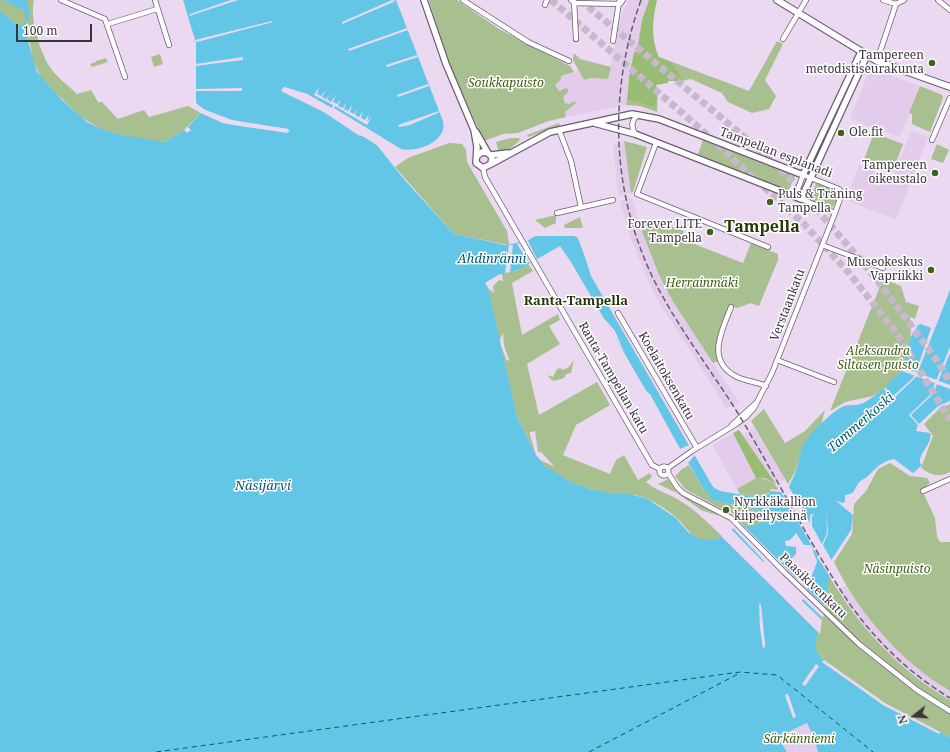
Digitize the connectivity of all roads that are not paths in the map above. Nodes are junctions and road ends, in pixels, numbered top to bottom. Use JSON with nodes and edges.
{"nodes":[{"id":1,"x":61,"y":0,"type":"edge"},
{"id":2,"x":155,"y":0,"type":"edge"},
{"id":3,"x":424,"y":0,"type":"edge"},
{"id":4,"x":462,"y":0,"type":"edge"},
{"id":5,"x":547,"y":0,"type":"edge"},
{"id":6,"x":777,"y":0,"type":"edge"},
{"id":7,"x":806,"y":0,"type":"edge"},
{"id":8,"x":883,"y":0,"type":"edge"},
{"id":9,"x":904,"y":0,"type":"edge"},
{"id":10,"x":938,"y":0,"type":"edge"},
{"id":11,"x":573,"y":1,"type":"edge"},
{"id":12,"x":620,"y":1,"type":"edge"},
{"id":13,"x":896,"y":4,"type":"junction"},
{"id":14,"x":545,"y":5,"type":"dead end"},
{"id":15,"x":158,"y":9,"type":"junction"},
{"id":16,"x":950,"y":10,"type":"edge"},
{"id":17,"x":799,"y":13,"type":"junction"},
{"id":18,"x":108,"y":24,"type":"junction"},
{"id":19,"x":576,"y":39,"type":"dead end"},
{"id":20,"x":783,"y":39,"type":"dead end"},
{"id":21,"x":613,"y":41,"type":"dead end"},
{"id":22,"x":169,"y":45,"type":"dead end"},
{"id":23,"x":864,"y":53,"type":"junction"},
{"id":24,"x":570,"y":61,"type":"dead end"},
{"id":25,"x":877,"y":61,"type":"junction"},
{"id":26,"x":125,"y":77,"type":"dead end"},
{"id":27,"x":950,"y":87,"type":"edge"},
{"id":28,"x":950,"y":98,"type":"edge"},
{"id":29,"x":641,"y":114,"type":"junction"},
{"id":30,"x":594,"y":124,"type":"junction"},
{"id":31,"x":474,"y":130,"type":"junction"},
{"id":32,"x":559,"y":130,"type":"junction"},
{"id":33,"x":635,"y":134,"type":"junction"},
{"id":34,"x":932,"y":140,"type":"dead end"},
{"id":35,"x":655,"y":145,"type":"junction"},
{"id":36,"x":510,"y":153,"type":"junction"},
{"id":37,"x":489,"y":154,"type":"junction"},
{"id":38,"x":477,"y":156,"type":"junction"},
{"id":39,"x":491,"y":164,"type":"junction"},
{"id":40,"x":483,"y":168,"type":"junction"},
{"id":41,"x":804,"y":175,"type":"junction"},
{"id":42,"x":810,"y":178,"type":"junction"},
{"id":43,"x":795,"y":197,"type":"junction"},
{"id":44,"x":801,"y":199,"type":"junction"},
{"id":45,"x":613,"y":200,"type":"dead end"},
{"id":46,"x":581,"y":207,"type":"junction"},
{"id":47,"x":557,"y":213,"type":"dead end"},
{"id":48,"x":835,"y":214,"type":"junction"},
{"id":49,"x":822,"y":245,"type":"junction"},
{"id":50,"x":768,"y":247,"type":"dead end"},
{"id":51,"x":883,"y":268,"type":"dead end"},
{"id":52,"x":731,"y":307,"type":"dead end"},
{"id":53,"x":618,"y":314,"type":"dead end"},
{"id":54,"x":778,"y":360,"type":"junction"},
{"id":55,"x":834,"y":382,"type":"dead end"},
{"id":56,"x":766,"y":386,"type":"junction"},
{"id":57,"x":694,"y":449,"type":"junction"},
{"id":58,"x":660,"y":469,"type":"junction"},
{"id":59,"x":668,"y":471,"type":"junction"},
{"id":60,"x":950,"y":479,"type":"edge"},
{"id":61,"x":923,"y":491,"type":"dead end"},
{"id":62,"x":950,"y":711,"type":"edge"}],
"edges":[{"from":1,"to":18,"type":"street"},
{"from":2,"to":15,"type":"street"},
{"from":3,"to":31,"type":"street"},
{"from":4,"to":24,"type":"street"},
{"from":5,"to":14,"type":"street"},
{"from":6,"to":17,"type":"main road"},
{"from":7,"to":17,"type":"street"},
{"from":8,"to":13,"type":"street"},
{"from":9,"to":13,"type":"street"},
{"from":10,"to":16,"type":"street"},
{"from":11,"to":12,"type":"street"},
{"from":11,"to":19,"type":"street"},
{"from":12,"to":21,"type":"street"},
{"from":13,"to":25,"type":"street"},
{"from":15,"to":18,"type":"street"},
{"from":15,"to":22,"type":"street"},
{"from":17,"to":20,"type":"street"},
{"from":17,"to":23,"type":"main road"},
{"from":18,"to":26,"type":"street"},
{"from":23,"to":25,"type":"main road"},
{"from":23,"to":41,"type":"street"},
{"from":23,"to":42,"type":"street"},
{"from":25,"to":27,"type":"main road"},
{"from":28,"to":34,"type":"street"},
{"from":29,"to":30,"type":"street","name":"Tampellan esplanadi"},
{"from":29,"to":33,"type":"street"},
{"from":29,"to":41,"type":"street","name":"Tampellan esplanadi"},
{"from":30,"to":32,"type":"street","name":"Tampellan esplanadi"},
{"from":30,"to":33,"type":"street","name":"Tampellan esplanadi"},
{"from":31,"to":37,"type":"street"},
{"from":31,"to":38,"type":"street"},
{"from":32,"to":36,"type":"street","name":"Tampellan esplanadi"},
{"from":32,"to":46,"type":"street"},
{"from":33,"to":35,"type":"street","name":"Tampellan esplanadi"},
{"from":35,"to":43,"type":"street","name":"Tampellan esplanadi"},
{"from":35,"to":50,"type":"street"},
{"from":36,"to":37,"type":"street","name":"Tampellan esplanadi"},
{"from":36,"to":39,"type":"street","name":"Tampellan esplanadi"},
{"from":37,"to":38,"type":"street"},
{"from":37,"to":39,"type":"street"},
{"from":38,"to":40,"type":"street"},
{"from":39,"to":40,"type":"street"},
{"from":40,"to":58,"type":"street","name":"Ranta-Tampellan katu"},
{"from":41,"to":42,"type":"street","name":"Tampellan esplanadi"},
{"from":41,"to":43,"type":"street"},
{"from":42,"to":44,"type":"street"},
{"from":42,"to":48,"type":"street","name":"Tampellan esplanadi"},
{"from":43,"to":44,"type":"street","name":"Tampellan esplanadi"},
{"from":44,"to":48,"type":"street","name":"Tampellan esplanadi"},
{"from":45,"to":46,"type":"street"},
{"from":46,"to":47,"type":"street"},
{"from":48,"to":49,"type":"street","name":"Verstaankatu"},
{"from":49,"to":51,"type":"street"},
{"from":49,"to":54,"type":"street","name":"Verstaankatu"},
{"from":52,"to":56,"type":"street"},
{"from":53,"to":57,"type":"street","name":"Koelaitoksenkatu"},
{"from":54,"to":55,"type":"street"},
{"from":54,"to":56,"type":"street","name":"Verstaankatu"},
{"from":56,"to":57,"type":"street","name":"Verstaankatu"},
{"from":57,"to":59,"type":"street","name":"Verstaankatu"},
{"from":58,"to":59,"type":"street"},
{"from":58,"to":59,"type":"street","name":"Ranta-Tampellan katu"},
{"from":59,"to":62,"type":"street","name":"Paasikivenkatu"},
{"from":60,"to":61,"type":"street"}]}
